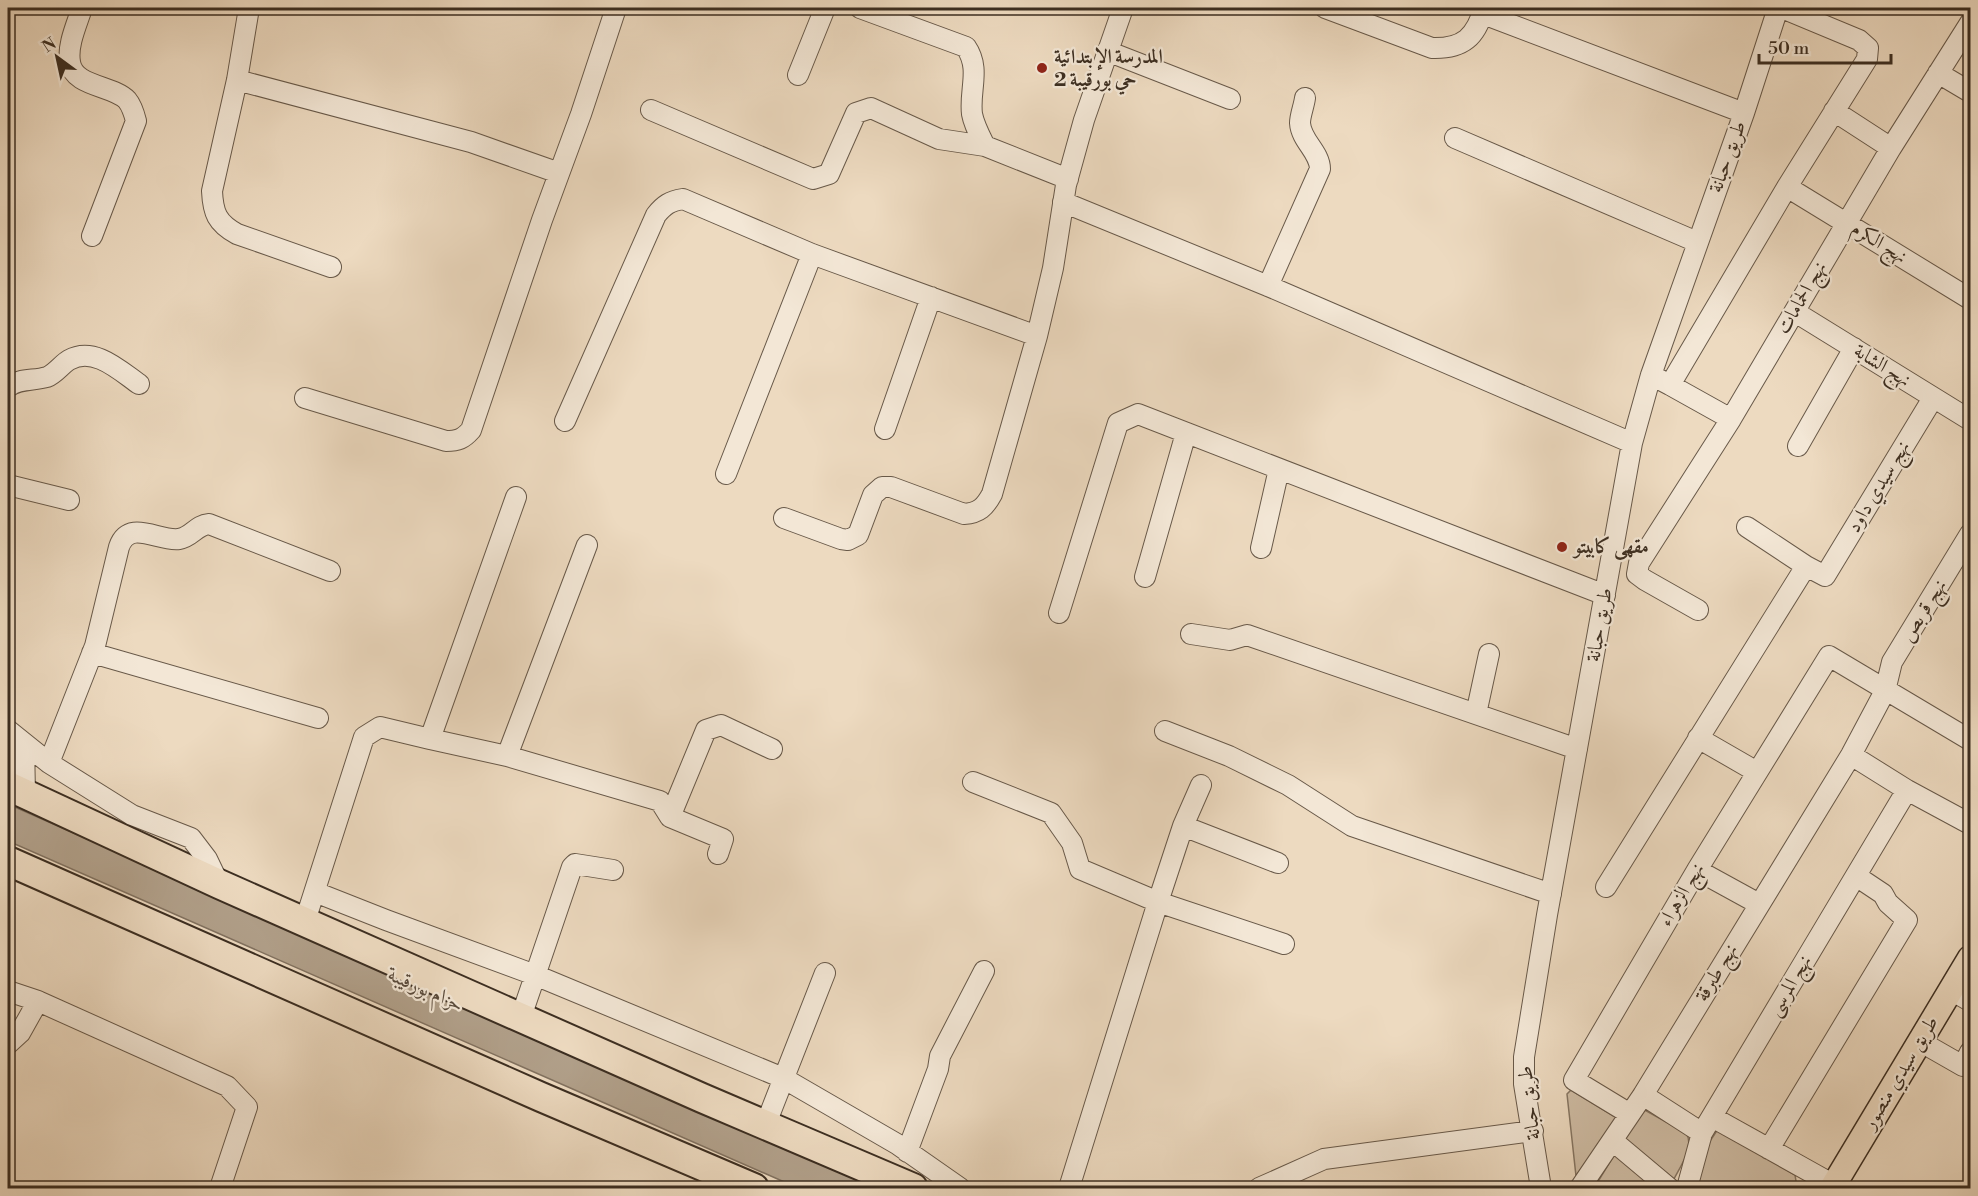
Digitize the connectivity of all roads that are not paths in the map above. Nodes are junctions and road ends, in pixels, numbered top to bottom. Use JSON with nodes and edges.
{"nodes":[{"id":1,"x":82,"y":8,"type":"edge"},
{"id":2,"x":249,"y":8,"type":"edge"},
{"id":3,"x":616,"y":8,"type":"edge"},
{"id":4,"x":825,"y":8,"type":"edge"},
{"id":5,"x":860,"y":8,"type":"edge"},
{"id":6,"x":1325,"y":8,"type":"edge"},
{"id":7,"x":1780,"y":8,"type":"edge"},
{"id":8,"x":1119,"y":9,"type":"edge"},
{"id":9,"x":1483,"y":11,"type":"edge"},
{"id":10,"x":907,"y":15,"type":"edge"},
{"id":11,"x":1971,"y":23,"type":"edge"},
{"id":12,"x":1107,"y":51,"type":"junction"},
{"id":13,"x":1938,"y":73,"type":"junction"},
{"id":14,"x":798,"y":75,"type":"dead end"},
{"id":15,"x":237,"y":80,"type":"junction"},
{"id":16,"x":1971,"y":92,"type":"edge"},
{"id":17,"x":1305,"y":98,"type":"dead end"},
{"id":18,"x":1230,"y":99,"type":"dead end"},
{"id":19,"x":651,"y":110,"type":"dead end"},
{"id":20,"x":1834,"y":111,"type":"junction"},
{"id":21,"x":1744,"y":112,"type":"junction"},
{"id":22,"x":1455,"y":138,"type":"dead end"},
{"id":23,"x":985,"y":146,"type":"junction"},
{"id":24,"x":1891,"y":148,"type":"junction"},
{"id":25,"x":559,"y":172,"type":"junction"},
{"id":26,"x":1068,"y":178,"type":"junction"},
{"id":27,"x":1787,"y":187,"type":"junction"},
{"id":28,"x":1063,"y":202,"type":"junction"},
{"id":29,"x":1846,"y":223,"type":"junction"},
{"id":30,"x":92,"y":236,"type":"dead end"},
{"id":31,"x":1697,"y":242,"type":"junction"},
{"id":32,"x":812,"y":254,"type":"junction"},
{"id":33,"x":331,"y":267,"type":"dead end"},
{"id":34,"x":1268,"y":286,"type":"junction"},
{"id":35,"x":931,"y":297,"type":"junction"},
{"id":36,"x":1971,"y":299,"type":"edge"},
{"id":37,"x":1795,"y":312,"type":"junction"},
{"id":38,"x":1037,"y":336,"type":"junction"},
{"id":39,"x":1854,"y":348,"type":"junction"},
{"id":40,"x":1651,"y":375,"type":"junction"},
{"id":41,"x":139,"y":384,"type":"dead end"},
{"id":42,"x":1670,"y":385,"type":"junction"},
{"id":43,"x":8,"y":387,"type":"edge"},
{"id":44,"x":305,"y":398,"type":"dead end"},
{"id":45,"x":1933,"y":398,"type":"junction"},
{"id":46,"x":1731,"y":419,"type":"junction"},
{"id":47,"x":1971,"y":420,"type":"edge"},
{"id":48,"x":564,"y":421,"type":"dead end"},
{"id":49,"x":885,"y":429,"type":"dead end"},
{"id":50,"x":1186,"y":433,"type":"junction"},
{"id":51,"x":1632,"y":442,"type":"junction"},
{"id":52,"x":1798,"y":446,"type":"dead end"},
{"id":53,"x":1279,"y":469,"type":"junction"},
{"id":54,"x":726,"y":474,"type":"dead end"},
{"id":55,"x":8,"y":485,"type":"edge"},
{"id":56,"x":516,"y":497,"type":"dead end"},
{"id":57,"x":69,"y":500,"type":"dead end"},
{"id":58,"x":784,"y":518,"type":"dead end"},
{"id":59,"x":1747,"y":527,"type":"dead end"},
{"id":60,"x":1971,"y":534,"type":"edge"},
{"id":61,"x":587,"y":545,"type":"dead end"},
{"id":62,"x":1261,"y":548,"type":"dead end"},
{"id":63,"x":1806,"y":566,"type":"junction"},
{"id":64,"x":330,"y":571,"type":"dead end"},
{"id":65,"x":1145,"y":577,"type":"dead end"},
{"id":66,"x":1605,"y":595,"type":"junction"},
{"id":67,"x":1698,"y":610,"type":"dead end"},
{"id":68,"x":1059,"y":613,"type":"dead end"},
{"id":69,"x":1191,"y":634,"type":"dead end"},
{"id":70,"x":92,"y":653,"type":"junction"},
{"id":71,"x":1489,"y":654,"type":"dead end"},
{"id":72,"x":1885,"y":691,"type":"junction"},
{"id":73,"x":1476,"y":714,"type":"junction"},
{"id":74,"x":318,"y":718,"type":"dead end"},
{"id":75,"x":8,"y":730,"type":"edge"},
{"id":76,"x":1166,"y":731,"type":"dead end"},
{"id":77,"x":1698,"y":738,"type":"junction"},
{"id":78,"x":430,"y":739,"type":"junction"},
{"id":79,"x":1971,"y":740,"type":"edge"},
{"id":80,"x":24,"y":743,"type":"junction"},
{"id":81,"x":772,"y":749,"type":"dead end"},
{"id":82,"x":1577,"y":749,"type":"junction"},
{"id":83,"x":1851,"y":755,"type":"junction"},
{"id":84,"x":507,"y":756,"type":"junction"},
{"id":85,"x":49,"y":763,"type":"junction"},
{"id":86,"x":1756,"y":772,"type":"junction"},
{"id":87,"x":973,"y":782,"type":"dead end"},
{"id":88,"x":1202,"y":785,"type":"dead end"},
{"id":89,"x":14,"y":787,"type":"edge"},
{"id":90,"x":1907,"y":790,"type":"junction"},
{"id":91,"x":670,"y":817,"type":"junction"},
{"id":92,"x":1971,"y":824,"type":"edge"},
{"id":93,"x":1183,"y":826,"type":"junction"},
{"id":94,"x":718,"y":854,"type":"dead end"},
{"id":95,"x":8,"y":861,"type":"edge"},
{"id":96,"x":1278,"y":863,"type":"dead end"},
{"id":97,"x":613,"y":870,"type":"dead end"},
{"id":98,"x":1697,"y":870,"type":"junction"},
{"id":99,"x":1856,"y":876,"type":"junction"},
{"id":100,"x":219,"y":884,"type":"junction"},
{"id":101,"x":1606,"y":887,"type":"dead end"},
{"id":102,"x":315,"y":892,"type":"junction"},
{"id":103,"x":1551,"y":894,"type":"junction"},
{"id":104,"x":1158,"y":902,"type":"junction"},
{"id":105,"x":1759,"y":904,"type":"junction"},
{"id":106,"x":305,"y":921,"type":"junction"},
{"id":107,"x":1284,"y":944,"type":"dead end"},
{"id":108,"x":1971,"y":958,"type":"edge"},
{"id":109,"x":984,"y":971,"type":"dead end"},
{"id":110,"x":825,"y":973,"type":"dead end"},
{"id":111,"x":535,"y":975,"type":"junction"},
{"id":112,"x":8,"y":991,"type":"edge"},
{"id":113,"x":1961,"y":995,"type":"edge"},
{"id":114,"x":38,"y":1001,"type":"junction"},
{"id":115,"x":521,"y":1017,"type":"junction"},
{"id":116,"x":1921,"y":1042,"type":"junction"},
{"id":117,"x":8,"y":1044,"type":"edge"},
{"id":118,"x":1971,"y":1052,"type":"edge"},
{"id":119,"x":783,"y":1078,"type":"junction"},
{"id":120,"x":1643,"y":1095,"type":"junction"},
{"id":121,"x":1630,"y":1114,"type":"junction"},
{"id":122,"x":765,"y":1125,"type":"junction"},
{"id":123,"x":1707,"y":1125,"type":"junction"},
{"id":124,"x":1533,"y":1131,"type":"junction"},
{"id":125,"x":1613,"y":1141,"type":"junction"},
{"id":126,"x":1769,"y":1149,"type":"junction"},
{"id":127,"x":908,"y":1152,"type":"junction"},
{"id":128,"x":1833,"y":1187,"type":"edge"},
{"id":129,"x":220,"y":1188,"type":"edge"},
{"id":130,"x":754,"y":1188,"type":"edge"},
{"id":131,"x":913,"y":1188,"type":"edge"},
{"id":132,"x":960,"y":1188,"type":"edge"},
{"id":133,"x":1069,"y":1188,"type":"edge"},
{"id":134,"x":1259,"y":1188,"type":"edge"},
{"id":135,"x":1540,"y":1188,"type":"edge"},
{"id":136,"x":1580,"y":1188,"type":"edge"},
{"id":137,"x":1669,"y":1188,"type":"edge"},
{"id":138,"x":1687,"y":1188,"type":"edge"}],
"edges":[{"from":1,"to":30,"type":"street"},
{"from":2,"to":15,"type":"street"},
{"from":3,"to":25,"type":"street"},
{"from":4,"to":14,"type":"street"},
{"from":5,"to":10,"type":"street"},
{"from":6,"to":9,"type":"street"},
{"from":7,"to":20,"type":"street"},
{"from":7,"to":21,"type":"street","name":"طريق حبانة"},
{"from":8,"to":12,"type":"street"},
{"from":9,"to":21,"type":"street"},
{"from":10,"to":23,"type":"street"},
{"from":11,"to":13,"type":"street","name":"نهج الحمامات"},
{"from":12,"to":18,"type":"street"},
{"from":12,"to":26,"type":"street"},
{"from":13,"to":16,"type":"street"},
{"from":13,"to":24,"type":"street","name":"نهج الحمامات"},
{"from":15,"to":25,"type":"street"},
{"from":15,"to":33,"type":"street"},
{"from":17,"to":34,"type":"street"},
{"from":19,"to":23,"type":"street"},
{"from":20,"to":24,"type":"street"},
{"from":20,"to":27,"type":"street"},
{"from":21,"to":31,"type":"street","name":"طريق حبانة"},
{"from":22,"to":31,"type":"street"},
{"from":23,"to":26,"type":"street"},
{"from":24,"to":29,"type":"street","name":"نهج الحمامات"},
{"from":25,"to":44,"type":"street"},
{"from":26,"to":28,"type":"street"},
{"from":27,"to":29,"type":"street","name":"نهج الكرم"},
{"from":27,"to":42,"type":"street"},
{"from":28,"to":34,"type":"street"},
{"from":28,"to":38,"type":"street"},
{"from":29,"to":36,"type":"street","name":"نهج الكرم"},
{"from":29,"to":37,"type":"street","name":"نهج الحمامات"},
{"from":31,"to":40,"type":"street","name":"طريق حبانة"},
{"from":32,"to":35,"type":"street"},
{"from":32,"to":48,"type":"street"},
{"from":32,"to":54,"type":"street"},
{"from":34,"to":51,"type":"street"},
{"from":35,"to":38,"type":"street"},
{"from":35,"to":49,"type":"street"},
{"from":37,"to":39,"type":"street","name":"نهج الشابة"},
{"from":37,"to":46,"type":"street","name":"نهج الحمامات"},
{"from":38,"to":58,"type":"street"},
{"from":39,"to":45,"type":"street","name":"نهج الشابة"},
{"from":39,"to":52,"type":"street"},
{"from":40,"to":42,"type":"street"},
{"from":40,"to":51,"type":"street","name":"طريق حبانة"},
{"from":41,"to":43,"type":"street"},
{"from":42,"to":46,"type":"street"},
{"from":45,"to":47,"type":"street","name":"نهج الشابة"},
{"from":45,"to":63,"type":"street","name":"نهج سيدي داود"},
{"from":46,"to":67,"type":"street","name":"نهج الحمامات"},
{"from":50,"to":53,"type":"street"},
{"from":50,"to":65,"type":"street"},
{"from":50,"to":68,"type":"street"},
{"from":51,"to":66,"type":"street","name":"طريق حبانة"},
{"from":53,"to":62,"type":"street"},
{"from":53,"to":66,"type":"street"},
{"from":55,"to":57,"type":"street"},
{"from":56,"to":78,"type":"street"},
{"from":59,"to":63,"type":"street"},
{"from":60,"to":72,"type":"street","name":"نهج قربص"},
{"from":61,"to":84,"type":"street"},
{"from":63,"to":77,"type":"street"},
{"from":64,"to":70,"type":"street"},
{"from":66,"to":82,"type":"street","name":"طريق حبانة"},
{"from":69,"to":73,"type":"street"},
{"from":70,"to":74,"type":"street"},
{"from":70,"to":85,"type":"street"},
{"from":71,"to":73,"type":"street"},
{"from":72,"to":79,"type":"street"},
{"from":72,"to":83,"type":"street","name":"نهج قربص"},
{"from":72,"to":86,"type":"street","name":"نهج الزهراء"},
{"from":73,"to":82,"type":"street"},
{"from":75,"to":80,"type":"street"},
{"from":76,"to":103,"type":"street"},
{"from":77,"to":86,"type":"street"},
{"from":77,"to":101,"type":"street"},
{"from":78,"to":84,"type":"street"},
{"from":78,"to":102,"type":"street"},
{"from":80,"to":85,"type":"street"},
{"from":80,"to":89,"type":"street"},
{"from":81,"to":91,"type":"street"},
{"from":82,"to":103,"type":"street","name":"طريق حبانة"},
{"from":83,"to":90,"type":"street"},
{"from":83,"to":105,"type":"street","name":"نهج طبرقة"},
{"from":84,"to":91,"type":"street"},
{"from":85,"to":100,"type":"street"},
{"from":86,"to":98,"type":"street","name":"نهج الزهراء"},
{"from":87,"to":104,"type":"street"},
{"from":88,"to":93,"type":"street"},
{"from":89,"to":100,"type":"highway"},
{"from":90,"to":92,"type":"street"},
{"from":90,"to":99,"type":"street","name":"نهج المرسى"},
{"from":91,"to":94,"type":"street"},
{"from":93,"to":96,"type":"street"},
{"from":93,"to":104,"type":"street"},
{"from":95,"to":130,"type":"highway"},
{"from":97,"to":111,"type":"street"},
{"from":98,"to":105,"type":"street"},
{"from":98,"to":121,"type":"street","name":"نهج الزهراء"},
{"from":99,"to":123,"type":"street","name":"نهج المرسى"},
{"from":99,"to":126,"type":"street"},
{"from":100,"to":106,"type":"highway"},
{"from":102,"to":106,"type":"street"},
{"from":102,"to":111,"type":"street"},
{"from":103,"to":124,"type":"street","name":"طريق حبانة"},
{"from":104,"to":107,"type":"street"},
{"from":104,"to":133,"type":"street"},
{"from":105,"to":120,"type":"street","name":"نهج طبرقة"},
{"from":106,"to":115,"type":"highway"},
{"from":108,"to":113,"type":"main road","name":"طريق سيدي منصور"},
{"from":109,"to":127,"type":"street"},
{"from":110,"to":119,"type":"street"},
{"from":111,"to":115,"type":"street"},
{"from":111,"to":119,"type":"street"},
{"from":112,"to":114,"type":"street"},
{"from":113,"to":116,"type":"main road","name":"طريق سيدي منصور"},
{"from":114,"to":117,"type":"street"},
{"from":114,"to":129,"type":"street"},
{"from":115,"to":122,"type":"highway"},
{"from":116,"to":118,"type":"street"},
{"from":116,"to":128,"type":"main road","name":"طريق سيدي منصور"},
{"from":119,"to":122,"type":"street"},
{"from":119,"to":127,"type":"street"},
{"from":120,"to":121,"type":"street","name":"نهج طبرقة"},
{"from":120,"to":123,"type":"street"},
{"from":121,"to":125,"type":"street","name":"نهج طبرقة"},
{"from":122,"to":131,"type":"highway"},
{"from":123,"to":126,"type":"street"},
{"from":123,"to":138,"type":"street","name":"نهج المرسى"},
{"from":124,"to":134,"type":"street"},
{"from":124,"to":135,"type":"street","name":"طريق حبانة"},
{"from":125,"to":136,"type":"street","name":"نهج طبرقة"},
{"from":125,"to":137,"type":"street"},
{"from":126,"to":128,"type":"street"},
{"from":127,"to":132,"type":"street"}]}
